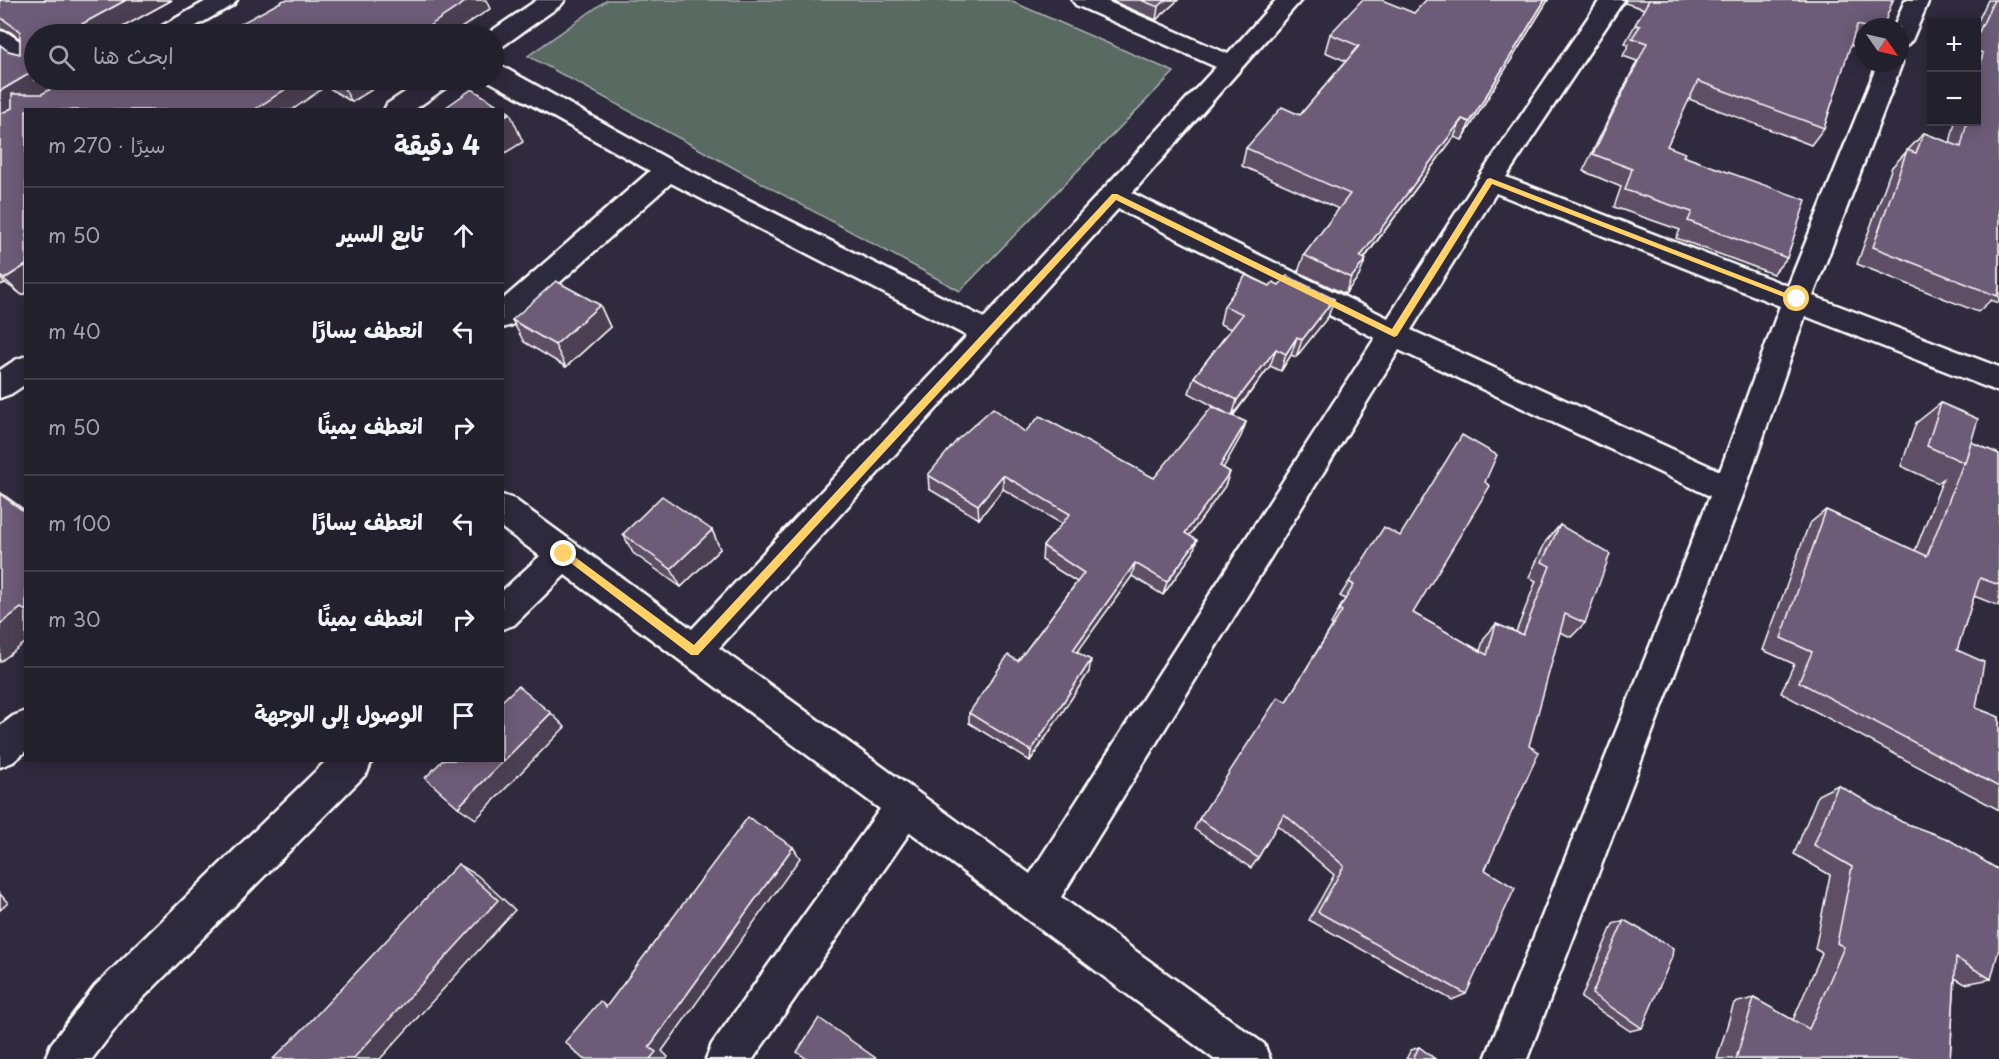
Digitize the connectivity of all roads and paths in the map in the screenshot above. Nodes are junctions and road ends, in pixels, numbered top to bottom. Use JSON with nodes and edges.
{"nodes":[{"id":1,"x":225,"y":0,"type":"edge"},
{"id":2,"x":552,"y":0,"type":"edge"},
{"id":3,"x":1084,"y":0,"type":"edge"},
{"id":4,"x":1289,"y":0,"type":"edge"},
{"id":5,"x":1612,"y":0,"type":"edge"},
{"id":6,"x":1917,"y":0,"type":"edge"},
{"id":7,"x":1909,"y":19,"type":"edge"},
{"id":8,"x":183,"y":24,"type":"edge"},
{"id":9,"x":504,"y":34,"type":"edge"},
{"id":10,"x":0,"y":38,"type":"edge"},
{"id":11,"x":24,"y":55,"type":"edge"},
{"id":12,"x":1230,"y":64,"type":"junction"},
{"id":13,"x":1886,"y":72,"type":"edge"},
{"id":14,"x":504,"y":80,"type":"edge"},
{"id":15,"x":425,"y":90,"type":"edge"},
{"id":16,"x":399,"y":108,"type":"edge"},
{"id":17,"x":668,"y":170,"type":"junction"},
{"id":18,"x":1490,"y":181,"type":"junction"},
{"id":19,"x":1114,"y":196,"type":"junction"},
{"id":20,"x":1797,"y":299,"type":"junction"},
{"id":21,"x":504,"y":315,"type":"edge"},
{"id":22,"x":988,"y":333,"type":"junction"},
{"id":23,"x":1394,"y":334,"type":"junction"},
{"id":24,"x":24,"y":369,"type":"edge"},
{"id":25,"x":1999,"y":380,"type":"edge"},
{"id":26,"x":0,"y":385,"type":"edge"},
{"id":27,"x":1729,"y":490,"type":"junction"},
{"id":28,"x":504,"y":510,"type":"edge"},
{"id":29,"x":564,"y":554,"type":"junction"},
{"id":30,"x":504,"y":612,"type":"edge"},
{"id":31,"x":694,"y":651,"type":"junction"},
{"id":32,"x":24,"y":730,"type":"edge"},
{"id":33,"x":0,"y":749,"type":"edge"},
{"id":34,"x":352,"y":762,"type":"edge"},
{"id":35,"x":905,"y":806,"type":"junction"},
{"id":36,"x":1035,"y":902,"type":"junction"},
{"id":37,"x":66,"y":1059,"type":"edge"},
{"id":38,"x":727,"y":1059,"type":"edge"},
{"id":39,"x":1249,"y":1059,"type":"edge"},
{"id":40,"x":1506,"y":1059,"type":"edge"}],
"edges":[{"from":1,"to":8,"type":"street"},
{"from":2,"to":9,"type":"street"},
{"from":3,"to":12,"type":"street"},
{"from":4,"to":12,"type":"street"},
{"from":5,"to":18,"type":"street"},
{"from":6,"to":7,"type":"street"},
{"from":10,"to":11,"type":"street"},
{"from":12,"to":19,"type":"street"},
{"from":13,"to":20,"type":"street"},
{"from":14,"to":17,"type":"street"},
{"from":15,"to":16,"type":"street"},
{"from":17,"to":21,"type":"street"},
{"from":17,"to":22,"type":"street"},
{"from":18,"to":20,"type":"street"},
{"from":18,"to":23,"type":"street"},
{"from":19,"to":22,"type":"street"},
{"from":19,"to":23,"type":"street"},
{"from":20,"to":25,"type":"street"},
{"from":20,"to":27,"type":"street"},
{"from":22,"to":31,"type":"street"},
{"from":23,"to":27,"type":"street"},
{"from":23,"to":36,"type":"street"},
{"from":24,"to":26,"type":"street"},
{"from":27,"to":40,"type":"street"},
{"from":28,"to":29,"type":"street"},
{"from":29,"to":30,"type":"street"},
{"from":29,"to":31,"type":"street"},
{"from":31,"to":35,"type":"street"},
{"from":32,"to":33,"type":"street"},
{"from":34,"to":37,"type":"street"},
{"from":35,"to":36,"type":"street"},
{"from":35,"to":38,"type":"street"},
{"from":36,"to":39,"type":"street"}]}
